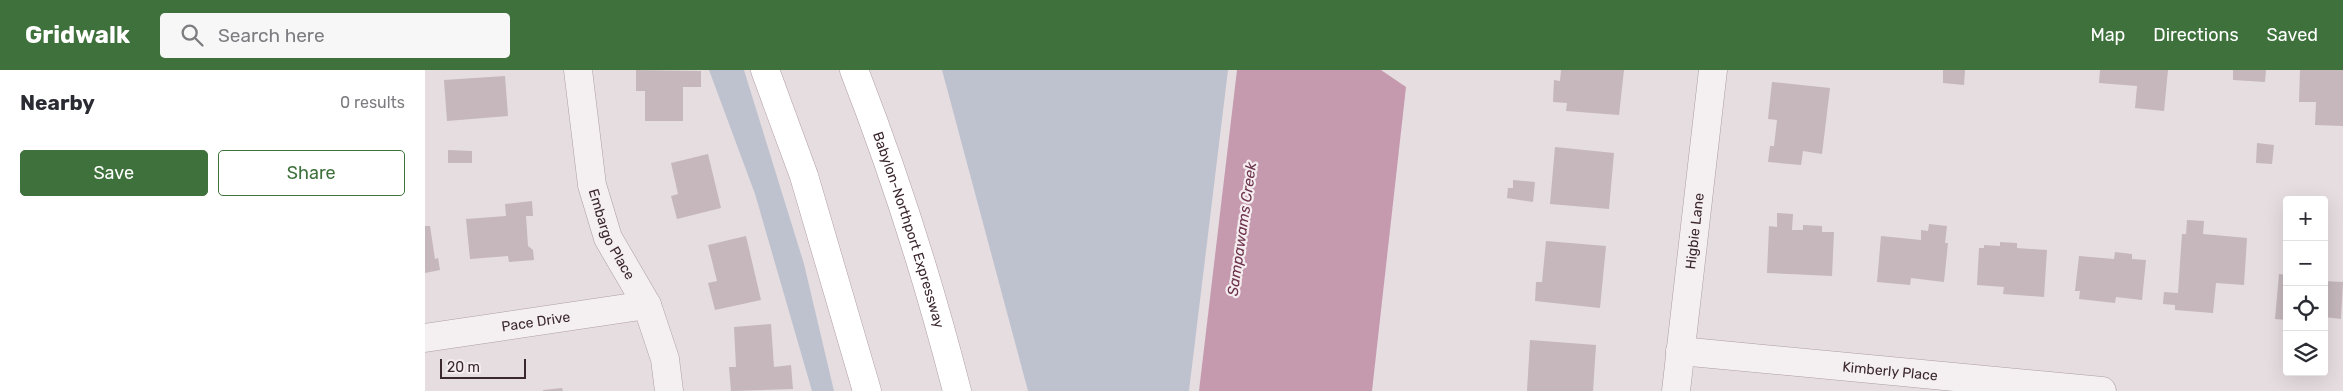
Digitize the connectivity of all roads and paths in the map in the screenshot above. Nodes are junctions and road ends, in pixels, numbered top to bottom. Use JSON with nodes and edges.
{"nodes":[{"id":1,"x":577,"y":70,"type":"edge"},
{"id":2,"x":765,"y":70,"type":"edge"},
{"id":3,"x":854,"y":70,"type":"edge"},
{"id":4,"x":1713,"y":70,"type":"edge"},
{"id":5,"x":647,"y":305,"type":"junction"},
{"id":6,"x":425,"y":338,"type":"edge"},
{"id":7,"x":1680,"y":351,"type":"junction"},
{"id":8,"x":669,"y":391,"type":"edge"},
{"id":9,"x":867,"y":391,"type":"edge"},
{"id":10,"x":957,"y":391,"type":"edge"},
{"id":11,"x":1676,"y":391,"type":"edge"},
{"id":12,"x":2102,"y":391,"type":"edge"}],
"edges":[{"from":1,"to":5,"type":"street","name":"Embargo Place"},
{"from":2,"to":9,"type":"main road"},
{"from":3,"to":10,"type":"main road","name":"Babylon-Northport Expressway"},
{"from":4,"to":7,"type":"street","name":"Higbie Lane"},
{"from":5,"to":6,"type":"street","name":"Pace Drive"},
{"from":5,"to":8,"type":"street","name":"Embargo Place"},
{"from":7,"to":11,"type":"street","name":"Higbie Lane"},
{"from":7,"to":12,"type":"street","name":"Kimberly Place"}]}
